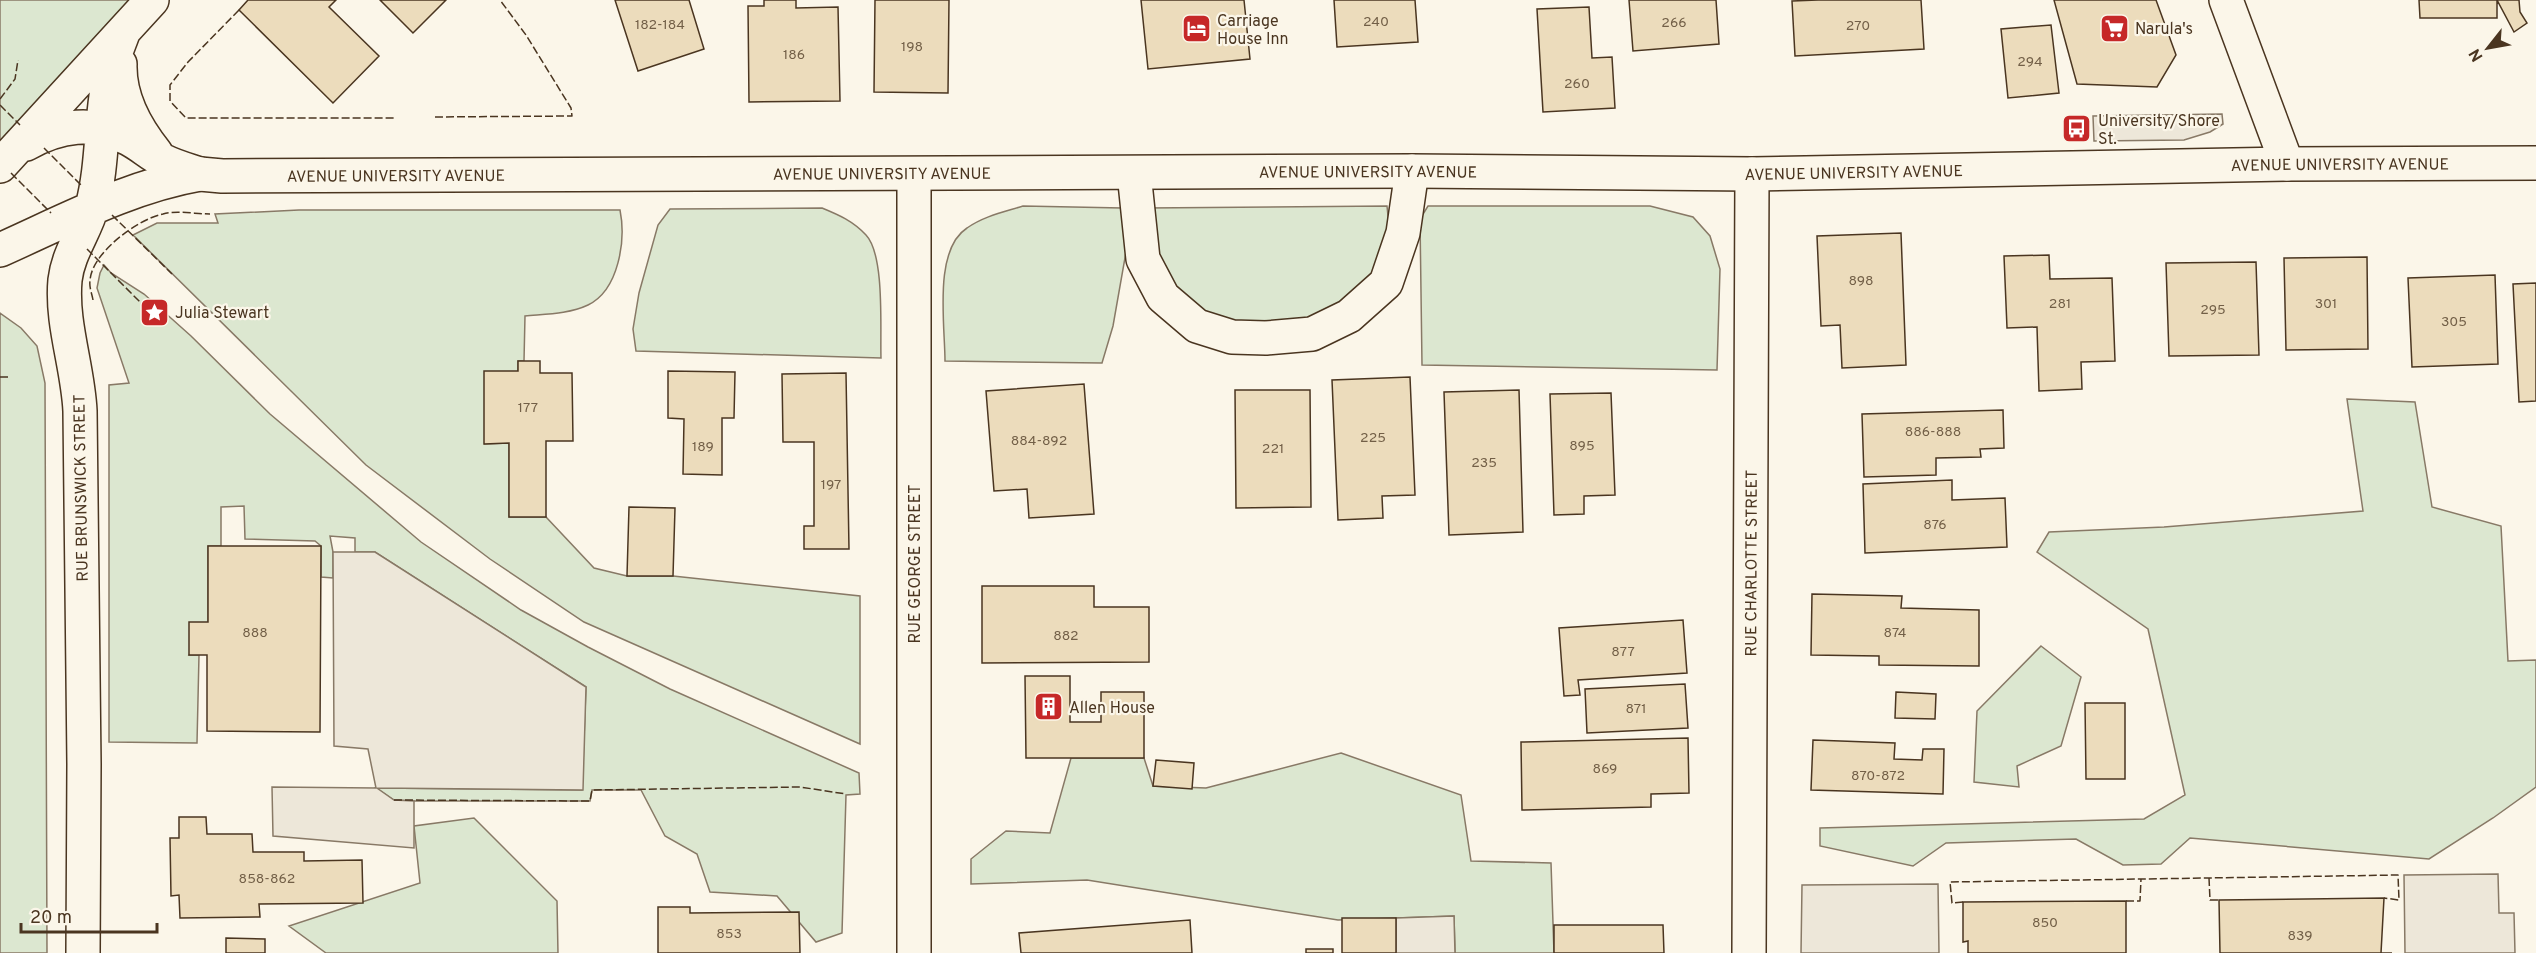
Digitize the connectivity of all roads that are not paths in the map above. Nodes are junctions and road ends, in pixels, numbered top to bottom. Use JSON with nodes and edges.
{"nodes":[{"id":1,"x":152,"y":0,"type":"edge"},
{"id":2,"x":2226,"y":0,"type":"edge"},
{"id":3,"x":123,"y":33,"type":"junction"},
{"id":4,"x":102,"y":130,"type":"junction"},
{"id":5,"x":6,"y":159,"type":"edge"},
{"id":6,"x":163,"y":161,"type":"junction"},
{"id":7,"x":2536,"y":163,"type":"edge"},
{"id":8,"x":2287,"y":164,"type":"junction"},
{"id":9,"x":1412,"y":171,"type":"junction"},
{"id":10,"x":1134,"y":173,"type":"junction"},
{"id":11,"x":200,"y":174,"type":"junction"},
{"id":12,"x":915,"y":174,"type":"junction"},
{"id":13,"x":1752,"y":174,"type":"junction"},
{"id":14,"x":91,"y":209,"type":"junction"},
{"id":15,"x":0,"y":250,"type":"edge"},
{"id":16,"x":83,"y":953,"type":"edge"},
{"id":17,"x":914,"y":953,"type":"edge"},
{"id":18,"x":1749,"y":953,"type":"edge"}],
"edges":[{"from":1,"to":3,"type":"street"},
{"from":2,"to":8,"type":"street"},
{"from":3,"to":4,"type":"street","name":"RUE BRUNSWICK STREET"},
{"from":3,"to":5,"type":"street"},
{"from":3,"to":6,"type":"street"},
{"from":4,"to":5,"type":"street"},
{"from":4,"to":6,"type":"street"},
{"from":4,"to":14,"type":"street","name":"RUE BRUNSWICK STREET"},
{"from":6,"to":11,"type":"street"},
{"from":7,"to":8,"type":"street","name":"AVENUE UNIVERSITY AVENUE"},
{"from":8,"to":13,"type":"street","name":"AVENUE UNIVERSITY AVENUE"},
{"from":9,"to":10,"type":"street","name":"AVENUE UNIVERSITY AVENUE"},
{"from":9,"to":10,"type":"street"},
{"from":9,"to":13,"type":"street","name":"AVENUE UNIVERSITY AVENUE"},
{"from":10,"to":12,"type":"street","name":"AVENUE UNIVERSITY AVENUE"},
{"from":11,"to":12,"type":"street","name":"AVENUE UNIVERSITY AVENUE"},
{"from":11,"to":14,"type":"street"},
{"from":12,"to":17,"type":"street","name":"RUE GEORGE STREET"},
{"from":13,"to":18,"type":"street","name":"RUE CHARLOTTE STREET"},
{"from":14,"to":15,"type":"street"},
{"from":14,"to":16,"type":"street","name":"RUE BRUNSWICK STREET"}]}
